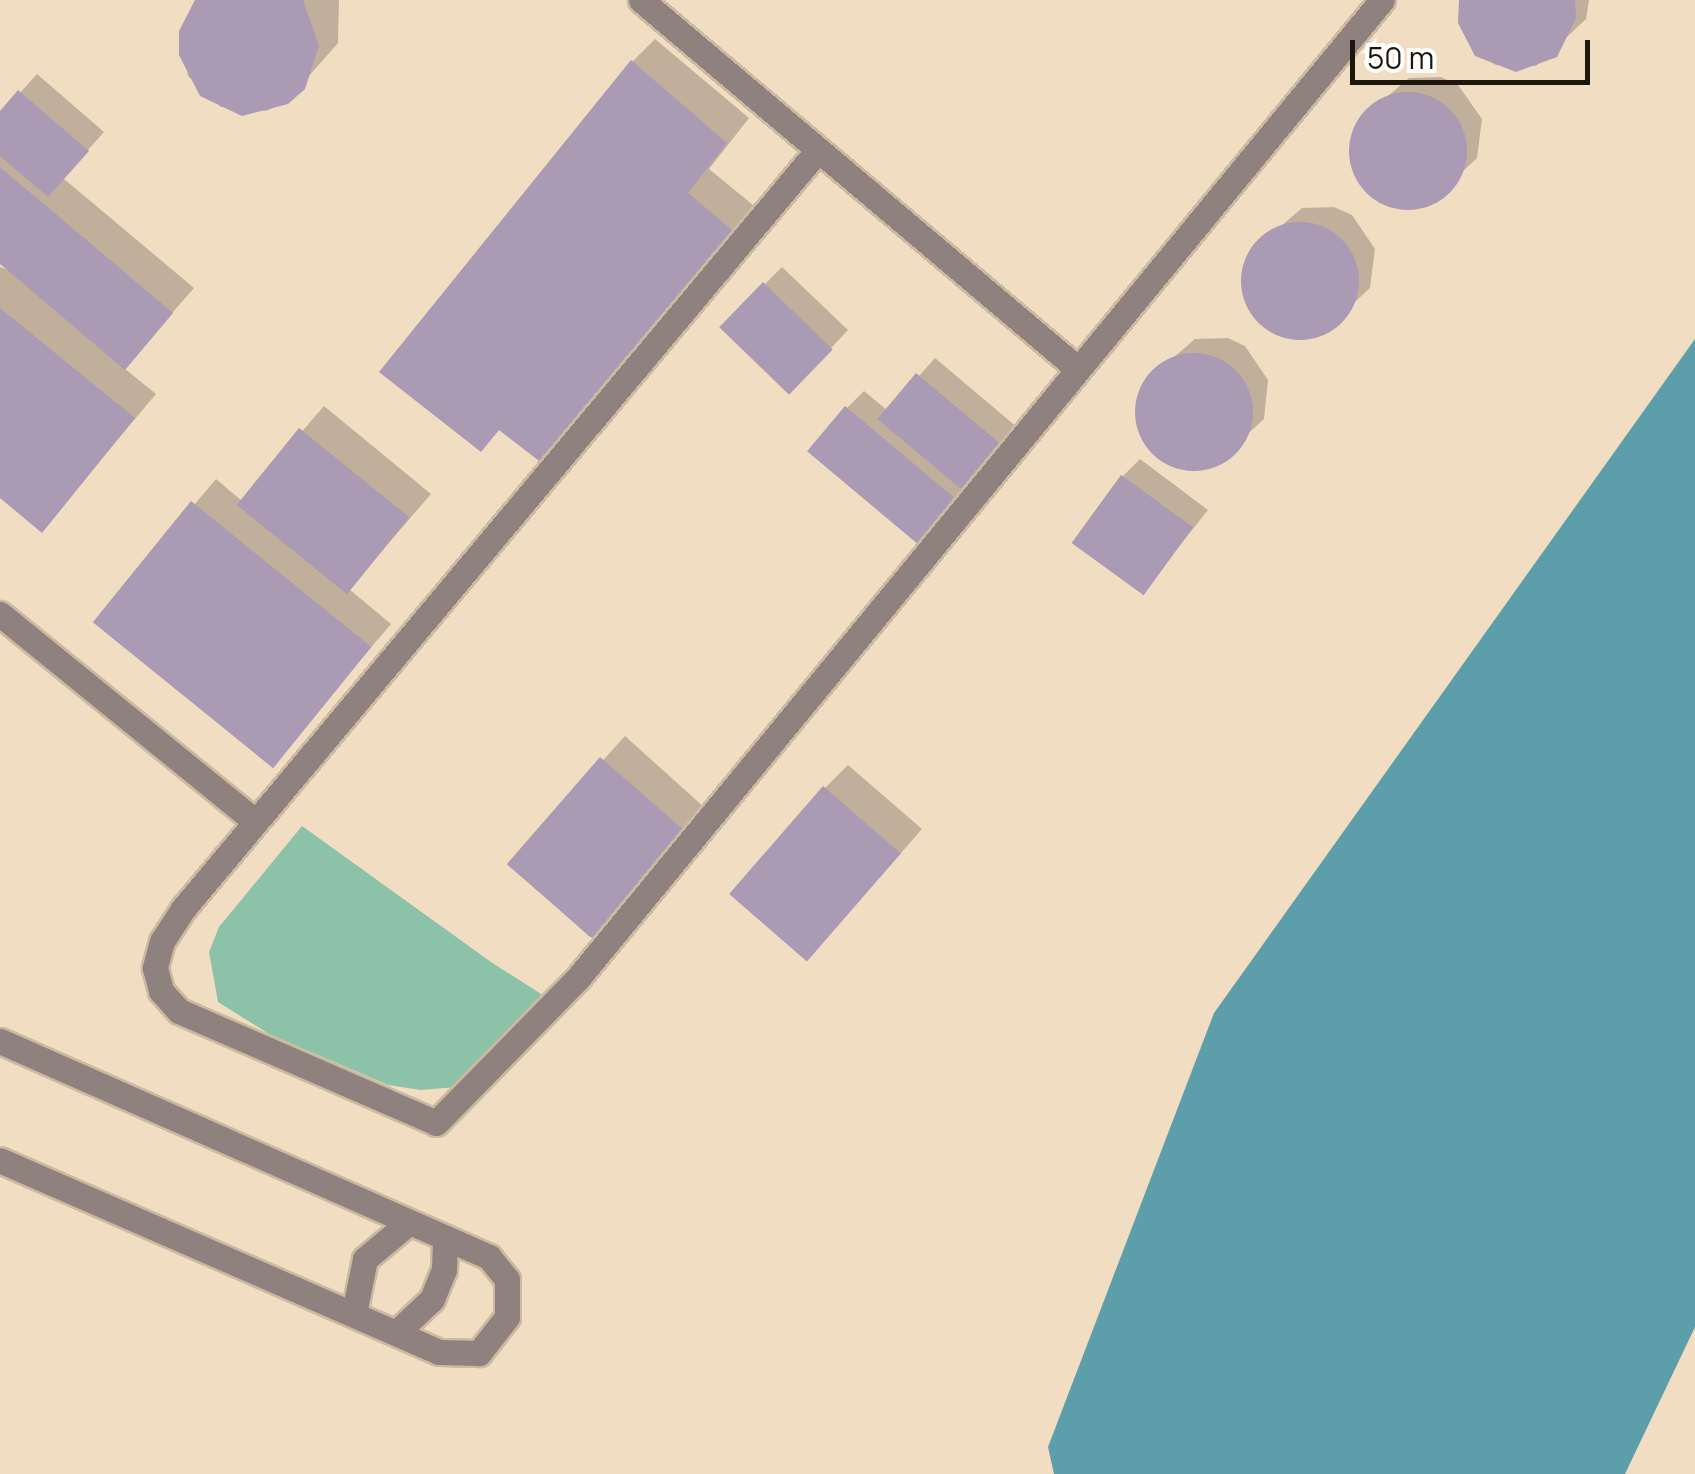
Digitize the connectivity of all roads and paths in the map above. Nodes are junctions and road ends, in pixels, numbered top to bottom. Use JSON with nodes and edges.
{"nodes":[{"id":1,"x":641,"y":0,"type":"edge"},
{"id":2,"x":1382,"y":0,"type":"edge"},
{"id":3,"x":818,"y":150,"type":"junction"},
{"id":4,"x":1078,"y":369,"type":"junction"},
{"id":5,"x":0,"y":614,"type":"edge"},
{"id":6,"x":255,"y":821,"type":"junction"},
{"id":7,"x":0,"y":1040,"type":"edge"},
{"id":8,"x":0,"y":1160,"type":"edge"},
{"id":9,"x":408,"y":1222,"type":"junction"},
{"id":10,"x":445,"y":1238,"type":"junction"},
{"id":11,"x":354,"y":1314,"type":"junction"},
{"id":12,"x":396,"y":1332,"type":"junction"}],
"edges":[{"from":1,"to":3,"type":"street"},
{"from":2,"to":4,"type":"street"},
{"from":3,"to":4,"type":"street"},
{"from":3,"to":6,"type":"street"},
{"from":4,"to":6,"type":"street"},
{"from":5,"to":6,"type":"street"},
{"from":7,"to":9,"type":"street"},
{"from":8,"to":11,"type":"street"},
{"from":9,"to":10,"type":"street"},
{"from":9,"to":11,"type":"street"},
{"from":10,"to":12,"type":"street"},
{"from":10,"to":12,"type":"street"},
{"from":11,"to":12,"type":"street"}]}
